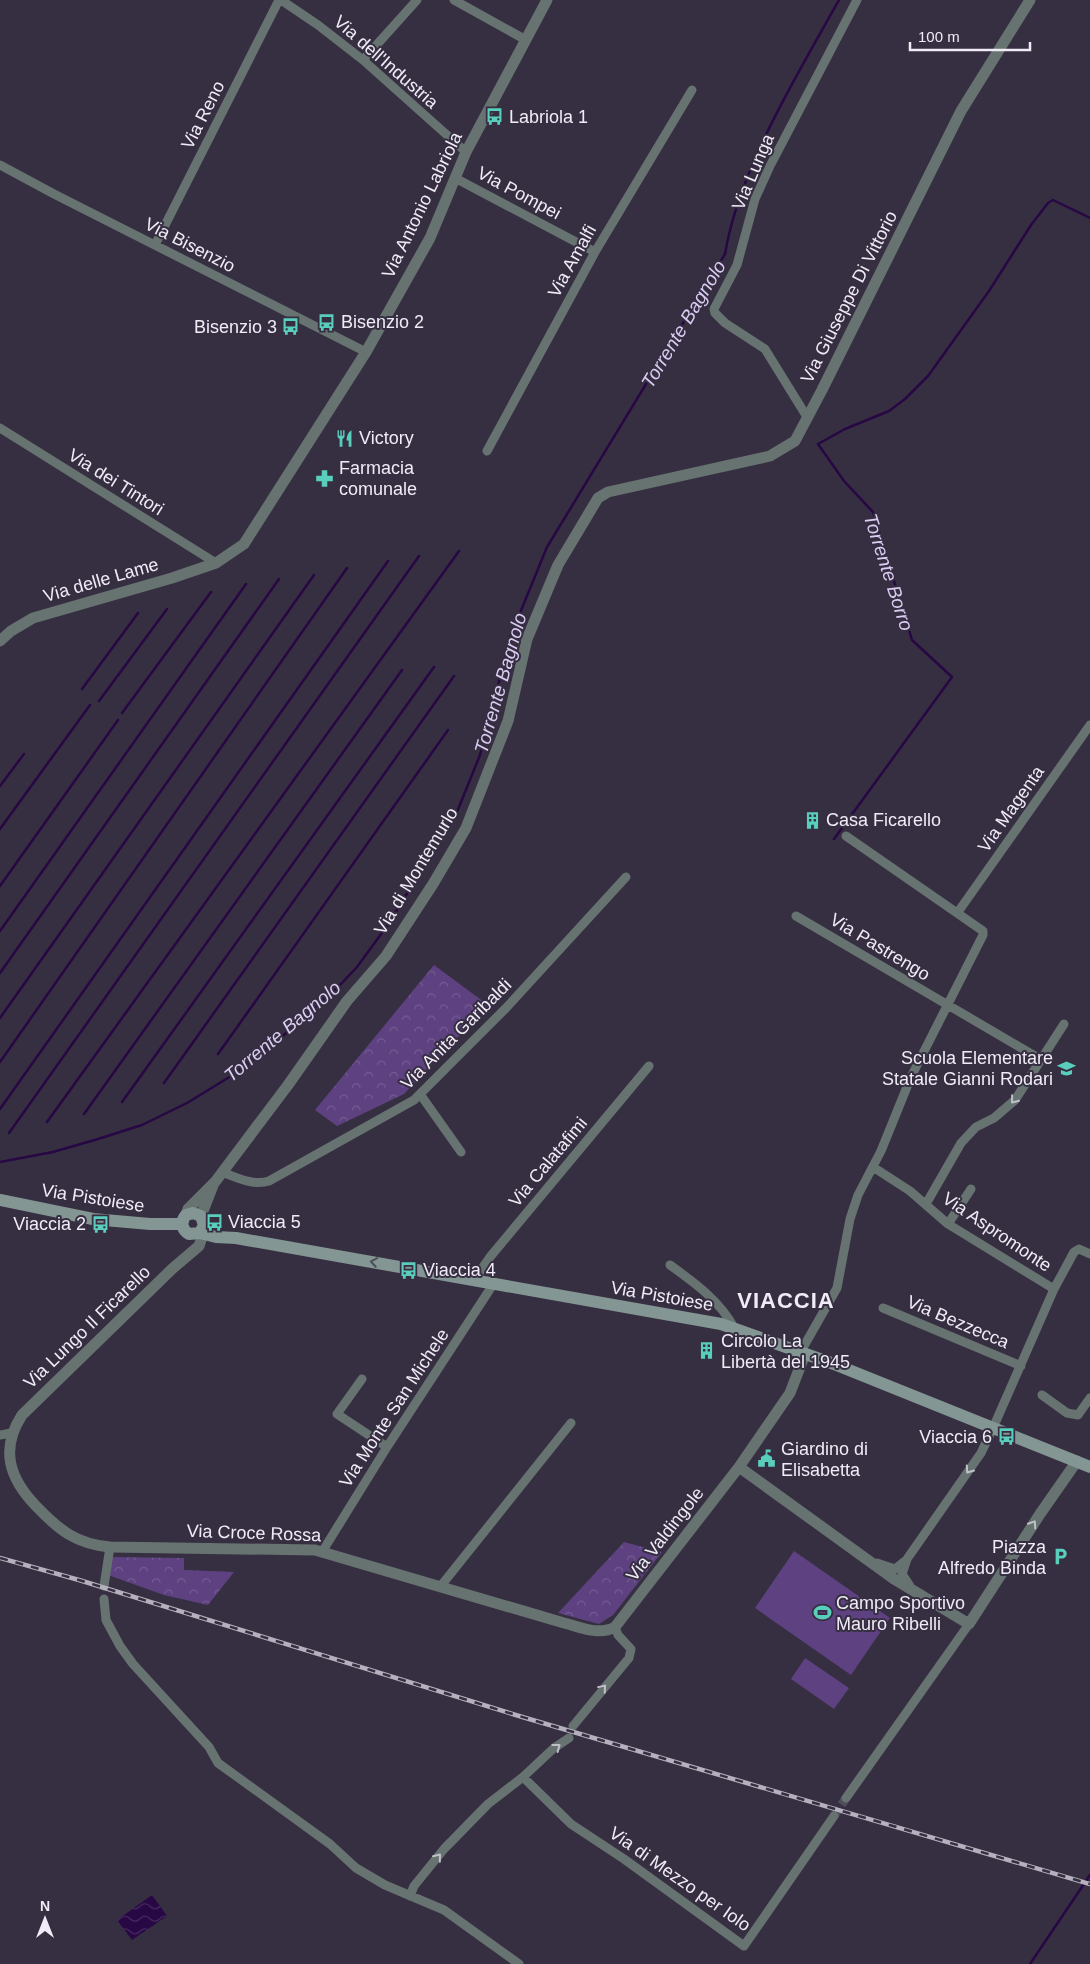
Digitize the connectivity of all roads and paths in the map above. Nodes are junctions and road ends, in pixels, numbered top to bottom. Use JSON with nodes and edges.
{"nodes":[{"id":1,"x":280,"y":0,"type":"edge"},
{"id":2,"x":417,"y":0,"type":"edge"},
{"id":3,"x":454,"y":0,"type":"edge"},
{"id":4,"x":547,"y":0,"type":"edge"},
{"id":5,"x":857,"y":0,"type":"edge"},
{"id":6,"x":1030,"y":0,"type":"edge"},
{"id":7,"x":526,"y":40,"type":"junction"},
{"id":8,"x":362,"y":60,"type":"junction"},
{"id":9,"x":692,"y":90,"type":"dead end"},
{"id":10,"x":466,"y":152,"type":"junction"},
{"id":11,"x":0,"y":164,"type":"edge"},
{"id":12,"x":455,"y":178,"type":"junction"},
{"id":13,"x":155,"y":245,"type":"junction"},
{"id":14,"x":595,"y":252,"type":"junction"},
{"id":15,"x":366,"y":352,"type":"junction"},
{"id":16,"x":807,"y":417,"type":"junction"},
{"id":17,"x":0,"y":428,"type":"edge"},
{"id":18,"x":486,"y":451,"type":"dead end"},
{"id":19,"x":608,"y":492,"type":"joint"},
{"id":20,"x":216,"y":563,"type":"junction"},
{"id":21,"x":0,"y":640,"type":"edge"},
{"id":22,"x":1090,"y":725,"type":"edge"},
{"id":23,"x":846,"y":836,"type":"dead end"},
{"id":24,"x":626,"y":877,"type":"dead end"},
{"id":25,"x":958,"y":912,"type":"junction"},
{"id":26,"x":796,"y":916,"type":"dead end"},
{"id":27,"x":947,"y":1006,"type":"junction"},
{"id":28,"x":1064,"y":1024,"type":"dead end"},
{"id":29,"x":1040,"y":1059,"type":"junction"},
{"id":30,"x":649,"y":1066,"type":"dead end"},
{"id":31,"x":420,"y":1094,"type":"junction"},
{"id":32,"x":460,"y":1152,"type":"dead end"},
{"id":33,"x":873,"y":1167,"type":"junction"},
{"id":34,"x":222,"y":1172,"type":"junction"},
{"id":35,"x":971,"y":1189,"type":"dead end"},
{"id":36,"x":0,"y":1200,"type":"edge"},
{"id":37,"x":926,"y":1204,"type":"junction"},
{"id":38,"x":948,"y":1224,"type":"junction"},
{"id":39,"x":194,"y":1225,"type":"junction"},
{"id":40,"x":1090,"y":1254,"type":"edge"},
{"id":41,"x":670,"y":1265,"type":"dead end"},
{"id":42,"x":474,"y":1280,"type":"junction"},
{"id":43,"x":494,"y":1283,"type":"junction"},
{"id":44,"x":1054,"y":1289,"type":"junction"},
{"id":45,"x":883,"y":1308,"type":"dead end"},
{"id":46,"x":735,"y":1329,"type":"junction"},
{"id":47,"x":802,"y":1354,"type":"junction"},
{"id":48,"x":1021,"y":1366,"type":"junction"},
{"id":49,"x":362,"y":1379,"type":"dead end"},
{"id":50,"x":1042,"y":1395,"type":"dead end"},
{"id":51,"x":1090,"y":1398,"type":"edge"},
{"id":52,"x":571,"y":1423,"type":"dead end"},
{"id":53,"x":994,"y":1428,"type":"junction"},
{"id":54,"x":6,"y":1434,"type":"edge"},
{"id":55,"x":387,"y":1447,"type":"junction"},
{"id":56,"x":1077,"y":1462,"type":"junction"},
{"id":57,"x":739,"y":1467,"type":"junction"},
{"id":58,"x":1090,"y":1467,"type":"edge"},
{"id":59,"x":110,"y":1547,"type":"junction"},
{"id":60,"x":322,"y":1552,"type":"junction"},
{"id":61,"x":865,"y":1558,"type":"junction"},
{"id":62,"x":907,"y":1559,"type":"junction"},
{"id":63,"x":104,"y":1586,"type":"dead end"},
{"id":64,"x":440,"y":1587,"type":"junction"},
{"id":65,"x":913,"y":1590,"type":"junction"},
{"id":66,"x":104,"y":1599,"type":"dead end"},
{"id":67,"x":970,"y":1624,"type":"junction"},
{"id":68,"x":615,"y":1627,"type":"junction"},
{"id":69,"x":573,"y":1726,"type":"dead end"},
{"id":70,"x":570,"y":1738,"type":"dead end"},
{"id":71,"x":523,"y":1777,"type":"junction"},
{"id":72,"x":846,"y":1798,"type":"tunnel mouth"},
{"id":73,"x":834,"y":1816,"type":"tunnel mouth"},
{"id":74,"x":410,"y":1896,"type":"junction"},
{"id":75,"x":519,"y":1964,"type":"edge"}],
"edges":[{"from":1,"to":8,"type":"street","name":"Via dell'Industria"},
{"from":1,"to":13,"type":"street","name":"Via Reno"},
{"from":2,"to":8,"type":"street"},
{"from":3,"to":7,"type":"street"},
{"from":4,"to":7,"type":"street","name":"Via Antonio Labriola"},
{"from":5,"to":16,"type":"street","name":"Via Lunga"},
{"from":6,"to":16,"type":"street","name":"Via Giuseppe Di Vittorio"},
{"from":7,"to":10,"type":"street","name":"Via Antonio Labriola"},
{"from":8,"to":10,"type":"street","name":"Via dell'Industria"},
{"from":9,"to":14,"type":"street","name":"Via Amalfi"},
{"from":10,"to":12,"type":"street","name":"Via Antonio Labriola"},
{"from":11,"to":13,"type":"street","name":"Via Bisenzio"},
{"from":12,"to":14,"type":"street","name":"Via Pompei"},
{"from":12,"to":15,"type":"street","name":"Via Antonio Labriola"},
{"from":13,"to":15,"type":"street","name":"Via Bisenzio"},
{"from":14,"to":18,"type":"street","name":"Via Amalfi"},
{"from":15,"to":20,"type":"street","name":"Via Antonio Labriola"},
{"from":16,"to":19,"type":"street","name":"Via Giuseppe Di Vittorio"},
{"from":17,"to":20,"type":"street","name":"Via dei Tintori"},
{"from":19,"to":34,"type":"street","name":"Via di Montemurlo"},
{"from":20,"to":21,"type":"street","name":"Via delle Lame"},
{"from":22,"to":25,"type":"street","name":"Via Magenta"},
{"from":23,"to":25,"type":"street"},
{"from":24,"to":31,"type":"street","name":"Via Anita Garibaldi"},
{"from":25,"to":27,"type":"street"},
{"from":26,"to":27,"type":"street","name":"Via Pastrengo"},
{"from":27,"to":29,"type":"street","name":"Via Pastrengo"},
{"from":27,"to":33,"type":"street"},
{"from":28,"to":29,"type":"street"},
{"from":29,"to":37,"type":"street","one_way":true},
{"from":30,"to":42,"type":"street","name":"Via Calatafimi"},
{"from":31,"to":32,"type":"street"},
{"from":31,"to":34,"type":"street","name":"Via Anita Garibaldi"},
{"from":33,"to":37,"type":"street","name":"Via Aspromonte"},
{"from":33,"to":47,"type":"street"},
{"from":34,"to":39,"type":"street","name":"Via di Montemurlo"},
{"from":35,"to":38,"type":"street"},
{"from":36,"to":39,"type":"main road","name":"Via Pistoiese"},
{"from":37,"to":38,"type":"street","name":"Via Aspromonte"},
{"from":38,"to":44,"type":"street","name":"Via Aspromonte"},
{"from":42,"to":39,"type":"main road","name":"Via Pistoiese","one_way":true},
{"from":39,"to":54,"type":"street","name":"Via Lungo Il Ficarello"},
{"from":40,"to":44,"type":"street"},
{"from":41,"to":46,"type":"street"},
{"from":42,"to":43,"type":"main road","name":"Via Pistoiese"},
{"from":43,"to":46,"type":"main road","name":"Via Pistoiese"},
{"from":43,"to":55,"type":"street","name":"Via Monte San Michele"},
{"from":44,"to":48,"type":"street","name":"Via Aspromonte"},
{"from":45,"to":48,"type":"street","name":"Via Bezzecca"},
{"from":46,"to":47,"type":"main road","name":"Via Pistoiese"},
{"from":47,"to":53,"type":"main road","name":"Via Pistoiese"},
{"from":47,"to":57,"type":"street","name":"Via Valdingole"},
{"from":48,"to":53,"type":"street","name":"Via Aspromonte"},
{"from":49,"to":55,"type":"street"},
{"from":50,"to":51,"type":"street"},
{"from":52,"to":64,"type":"street"},
{"from":53,"to":56,"type":"main road","name":"Via Pistoiese"},
{"from":53,"to":62,"type":"street","name":"Via Aspromonte","one_way":true},
{"from":54,"to":59,"type":"street","name":"Via Croce Rossa"},
{"from":55,"to":60,"type":"street","name":"Via Monte San Michele"},
{"from":56,"to":58,"type":"main road","name":"Via Pistoiese"},
{"from":67,"to":56,"type":"street","one_way":true},
{"from":57,"to":61,"type":"street"},
{"from":57,"to":68,"type":"street","name":"Via Valdingole"},
{"from":59,"to":60,"type":"street","name":"Via Croce Rossa"},
{"from":59,"to":63,"type":"street"},
{"from":60,"to":64,"type":"street","name":"Via Croce Rossa"},
{"from":61,"to":62,"type":"street"},
{"from":61,"to":65,"type":"street"},
{"from":62,"to":65,"type":"street"},
{"from":64,"to":68,"type":"street","name":"Via Croce Rossa"},
{"from":65,"to":67,"type":"street"},
{"from":66,"to":74,"type":"street"},
{"from":67,"to":72,"type":"street"},
{"from":69,"to":68,"type":"street","one_way":true},
{"from":71,"to":70,"type":"street","one_way":true},
{"from":71,"to":73,"type":"street","name":"Via di Mezzo per Iolo"},
{"from":74,"to":71,"type":"street","one_way":true},
{"from":74,"to":75,"type":"street"}]}
